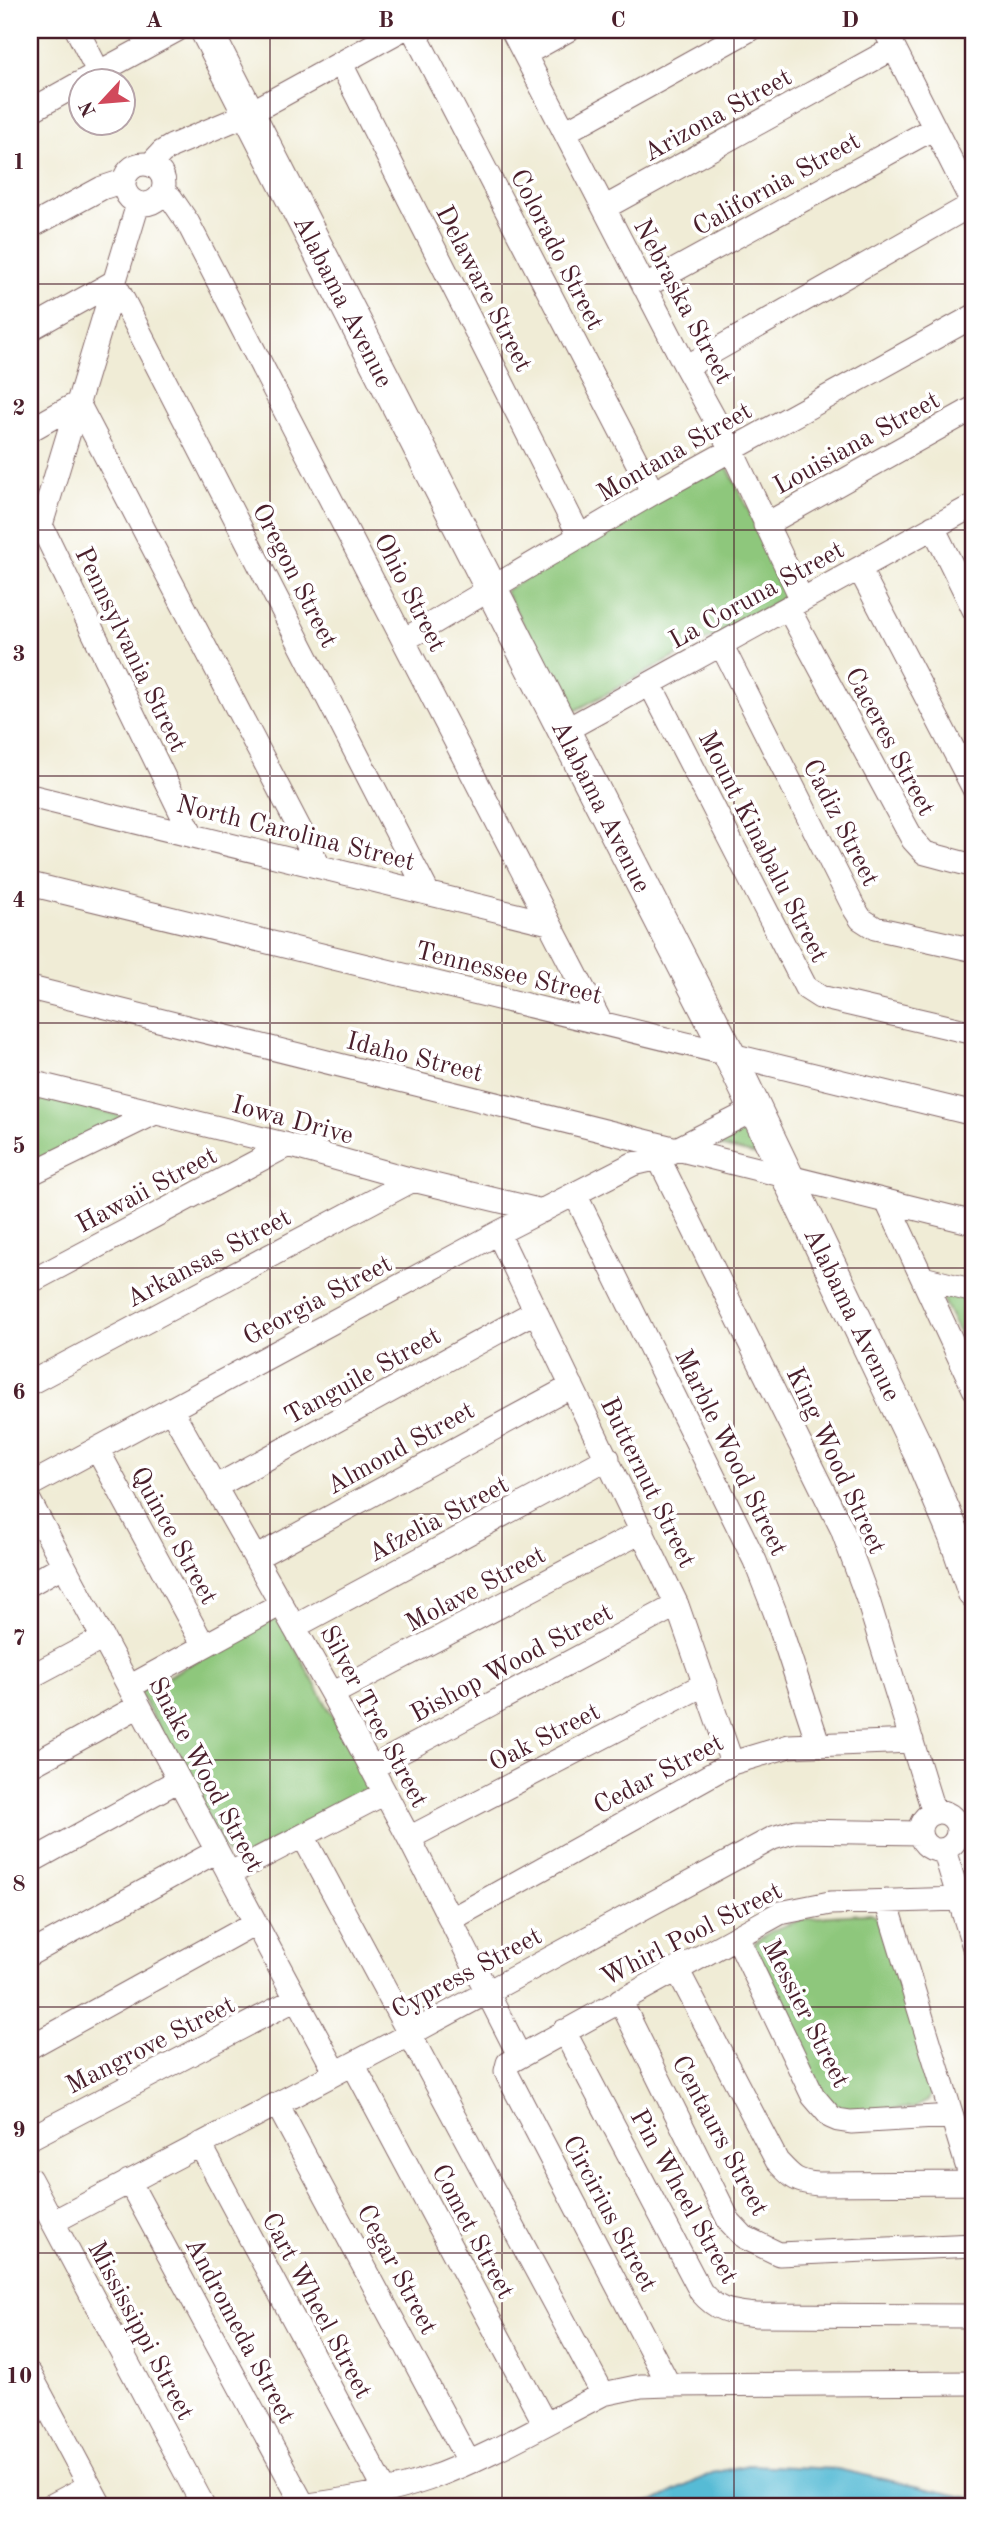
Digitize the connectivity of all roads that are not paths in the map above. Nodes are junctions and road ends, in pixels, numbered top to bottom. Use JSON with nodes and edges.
{"nodes":[{"id":1,"x":77,"y":30,"type":"edge"},
{"id":2,"x":177,"y":30,"type":"edge"},
{"id":3,"x":205,"y":30,"type":"edge"},
{"id":4,"x":401,"y":30,"type":"edge"},
{"id":5,"x":413,"y":30,"type":"edge"},
{"id":6,"x":512,"y":30,"type":"edge"},
{"id":7,"x":568,"y":30,"type":"edge"},
{"id":8,"x":749,"y":30,"type":"edge"},
{"id":9,"x":889,"y":39,"type":"edge"},
{"id":10,"x":525,"y":54,"type":"junction"},
{"id":11,"x":341,"y":64,"type":"junction"},
{"id":12,"x":85,"y":66,"type":"edge"},
{"id":13,"x":112,"y":66,"type":"edge"},
{"id":14,"x":66,"y":91,"type":"edge"},
{"id":15,"x":30,"y":111,"type":"edge"},
{"id":16,"x":248,"y":114,"type":"junction"},
{"id":17,"x":934,"y":128,"type":"junction"},
{"id":18,"x":565,"y":132,"type":"junction"},
{"id":19,"x":150,"y":165,"type":"junction"},
{"id":20,"x":123,"y":181,"type":"junction"},
{"id":21,"x":163,"y":192,"type":"junction"},
{"id":22,"x":138,"y":204,"type":"junction"},
{"id":23,"x":974,"y":205,"type":"edge"},
{"id":24,"x":604,"y":208,"type":"junction"},
{"id":25,"x":30,"y":227,"type":"edge"},
{"id":26,"x":114,"y":282,"type":"junction"},
{"id":27,"x":644,"y":287,"type":"junction"},
{"id":28,"x":974,"y":316,"type":"edge"},
{"id":29,"x":30,"y":330,"type":"edge"},
{"id":30,"x":686,"y":367,"type":"junction"},
{"id":31,"x":78,"y":403,"type":"junction"},
{"id":32,"x":974,"y":408,"type":"edge"},
{"id":33,"x":30,"y":430,"type":"edge"},
{"id":34,"x":731,"y":449,"type":"junction"},
{"id":35,"x":653,"y":493,"type":"junction"},
{"id":36,"x":974,"y":505,"type":"edge"},
{"id":37,"x":765,"y":525,"type":"junction"},
{"id":38,"x":933,"y":527,"type":"junction"},
{"id":39,"x":36,"y":529,"type":"edge"},
{"id":40,"x":580,"y":537,"type":"junction"},
{"id":41,"x":860,"y":570,"type":"junction"},
{"id":42,"x":492,"y":589,"type":"junction"},
{"id":43,"x":795,"y":604,"type":"junction"},
{"id":44,"x":974,"y":610,"type":"edge"},
{"id":45,"x":404,"y":640,"type":"junction"},
{"id":46,"x":721,"y":644,"type":"junction"},
{"id":47,"x":650,"y":684,"type":"junction"},
{"id":48,"x":564,"y":731,"type":"junction"},
{"id":49,"x":974,"y":789,"type":"edge"},
{"id":50,"x":30,"y":796,"type":"edge"},
{"id":51,"x":191,"y":835,"type":"junction"},
{"id":52,"x":319,"y":866,"type":"junction"},
{"id":53,"x":974,"y":866,"type":"edge"},
{"id":54,"x":30,"y":884,"type":"edge"},
{"id":55,"x":428,"y":893,"type":"junction"},
{"id":56,"x":549,"y":923,"type":"junction"},
{"id":57,"x":974,"y":950,"type":"edge"},
{"id":58,"x":30,"y":988,"type":"edge"},
{"id":59,"x":601,"y":1023,"type":"junction"},
{"id":60,"x":974,"y":1033,"type":"edge"},
{"id":61,"x":729,"y":1054,"type":"junction"},
{"id":62,"x":30,"y":1082,"type":"edge"},
{"id":63,"x":751,"y":1102,"type":"junction"},
{"id":64,"x":155,"y":1113,"type":"junction"},
{"id":65,"x":974,"y":1114,"type":"edge"},
{"id":66,"x":288,"y":1145,"type":"junction"},
{"id":67,"x":662,"y":1151,"type":"junction"},
{"id":68,"x":30,"y":1174,"type":"edge"},
{"id":69,"x":788,"y":1177,"type":"junction"},
{"id":70,"x":413,"y":1180,"type":"junction"},
{"id":71,"x":575,"y":1194,"type":"junction"},
{"id":72,"x":887,"y":1202,"type":"junction"},
{"id":73,"x":542,"y":1211,"type":"junction"},
{"id":74,"x":974,"y":1223,"type":"edge"},
{"id":75,"x":498,"y":1233,"type":"junction"},
{"id":76,"x":922,"y":1278,"type":"junction"},
{"id":77,"x":30,"y":1282,"type":"edge"},
{"id":78,"x":974,"y":1291,"type":"edge"},
{"id":79,"x":536,"y":1311,"type":"junction"},
{"id":80,"x":30,"y":1382,"type":"edge"},
{"id":81,"x":572,"y":1385,"type":"junction"},
{"id":82,"x":974,"y":1389,"type":"edge"},
{"id":83,"x":171,"y":1409,"type":"junction"},
{"id":84,"x":97,"y":1450,"type":"junction"},
{"id":85,"x":608,"y":1458,"type":"junction"},
{"id":86,"x":30,"y":1485,"type":"edge"},
{"id":87,"x":215,"y":1488,"type":"junction"},
{"id":88,"x":30,"y":1502,"type":"edge"},
{"id":89,"x":643,"y":1531,"type":"junction"},
{"id":90,"x":256,"y":1558,"type":"junction"},
{"id":91,"x":64,"y":1565,"type":"junction"},
{"id":92,"x":30,"y":1584,"type":"edge"},
{"id":93,"x":974,"y":1593,"type":"edge"},
{"id":94,"x":281,"y":1604,"type":"junction"},
{"id":95,"x":677,"y":1605,"type":"junction"},
{"id":96,"x":294,"y":1627,"type":"junction"},
{"id":97,"x":103,"y":1638,"type":"junction"},
{"id":98,"x":204,"y":1646,"type":"junction"},
{"id":99,"x":30,"y":1677,"type":"edge"},
{"id":100,"x":705,"y":1684,"type":"junction"},
{"id":101,"x":332,"y":1694,"type":"junction"},
{"id":102,"x":134,"y":1697,"type":"junction"},
{"id":103,"x":912,"y":1741,"type":"junction"},
{"id":104,"x":818,"y":1743,"type":"junction"},
{"id":105,"x":732,"y":1763,"type":"junction"},
{"id":106,"x":30,"y":1766,"type":"edge"},
{"id":107,"x":372,"y":1768,"type":"junction"},
{"id":108,"x":179,"y":1780,"type":"junction"},
{"id":109,"x":385,"y":1793,"type":"junction"},
{"id":110,"x":934,"y":1813,"type":"junction"},
{"id":111,"x":920,"y":1832,"type":"junction"},
{"id":112,"x":303,"y":1836,"type":"junction"},
{"id":113,"x":409,"y":1838,"type":"junction"},
{"id":114,"x":959,"y":1839,"type":"edge"},
{"id":115,"x":217,"y":1851,"type":"junction"},
{"id":116,"x":30,"y":1862,"type":"edge"},
{"id":117,"x":229,"y":1874,"type":"junction"},
{"id":118,"x":959,"y":1899,"type":"junction"},
{"id":119,"x":886,"y":1901,"type":"junction"},
{"id":120,"x":450,"y":1920,"type":"junction"},
{"id":121,"x":255,"y":1923,"type":"junction"},
{"id":122,"x":737,"y":1937,"type":"junction"},
{"id":123,"x":974,"y":1947,"type":"edge"},
{"id":124,"x":30,"y":1954,"type":"edge"},
{"id":125,"x":677,"y":1969,"type":"junction"},
{"id":126,"x":487,"y":1993,"type":"junction"},
{"id":127,"x":296,"y":1999,"type":"junction"},
{"id":128,"x":620,"y":2000,"type":"junction"},
{"id":129,"x":564,"y":2031,"type":"junction"},
{"id":130,"x":410,"y":2034,"type":"junction"},
{"id":131,"x":30,"y":2047,"type":"edge"},
{"id":132,"x":512,"y":2061,"type":"junction"},
{"id":133,"x":344,"y":2069,"type":"junction"},
{"id":134,"x":277,"y":2104,"type":"junction"},
{"id":135,"x":952,"y":2116,"type":"junction"},
{"id":136,"x":30,"y":2138,"type":"edge"},
{"id":137,"x":200,"y":2144,"type":"junction"},
{"id":138,"x":30,"y":2179,"type":"edge"},
{"id":139,"x":129,"y":2181,"type":"junction"},
{"id":140,"x":974,"y":2186,"type":"edge"},
{"id":141,"x":52,"y":2222,"type":"junction"},
{"id":142,"x":974,"y":2245,"type":"edge"},
{"id":143,"x":974,"y":2316,"type":"edge"},
{"id":144,"x":30,"y":2374,"type":"edge"},
{"id":145,"x":974,"y":2384,"type":"edge"},
{"id":146,"x":669,"y":2385,"type":"junction"},
{"id":147,"x":603,"y":2394,"type":"junction"},
{"id":148,"x":38,"y":2409,"type":"edge"},
{"id":149,"x":545,"y":2424,"type":"junction"},
{"id":150,"x":468,"y":2462,"type":"junction"},
{"id":151,"x":89,"y":2486,"type":"junction"},
{"id":152,"x":386,"y":2492,"type":"junction"},
{"id":153,"x":297,"y":2506,"type":"edge"},
{"id":154,"x":49,"y":2507,"type":"edge"},
{"id":155,"x":101,"y":2507,"type":"edge"},
{"id":156,"x":204,"y":2507,"type":"edge"}],
"edges":[{"from":1,"to":12,"type":"street"},
{"from":2,"to":13,"type":"street"},
{"from":3,"to":16,"type":"street","name":"Alabama Avenue"},
{"from":4,"to":11,"type":"street"},
{"from":5,"to":35,"type":"street","name":"Colorado Street"},
{"from":6,"to":10,"type":"street","name":"Nebraska Street"},
{"from":7,"to":10,"type":"street"},
{"from":8,"to":18,"type":"street"},
{"from":9,"to":17,"type":"street"},
{"from":9,"to":24,"type":"street","name":"Arizona Street"},
{"from":10,"to":18,"type":"street","name":"Nebraska Street"},
{"from":11,"to":16,"type":"street"},
{"from":11,"to":40,"type":"street","name":"Delaware Street"},
{"from":14,"to":15,"type":"street"},
{"from":16,"to":19,"type":"street"},
{"from":16,"to":42,"type":"street","name":"Alabama Avenue"},
{"from":17,"to":23,"type":"street"},
{"from":17,"to":27,"type":"street","name":"California Street"},
{"from":18,"to":24,"type":"street","name":"Nebraska Street"},
{"from":19,"to":20,"type":"street"},
{"from":19,"to":21,"type":"street"},
{"from":20,"to":22,"type":"street"},
{"from":20,"to":25,"type":"street"},
{"from":21,"to":22,"type":"street"},
{"from":21,"to":45,"type":"street","name":"Ohio Street"},
{"from":22,"to":26,"type":"street"},
{"from":23,"to":30,"type":"street"},
{"from":24,"to":27,"type":"street","name":"Nebraska Street"},
{"from":26,"to":29,"type":"street"},
{"from":26,"to":31,"type":"street"},
{"from":26,"to":55,"type":"street","name":"Oregon Street"},
{"from":27,"to":30,"type":"street","name":"Nebraska Street"},
{"from":28,"to":34,"type":"street","name":"Montana Street"},
{"from":30,"to":34,"type":"street","name":"Nebraska Street"},
{"from":31,"to":33,"type":"street"},
{"from":31,"to":39,"type":"street"},
{"from":31,"to":52,"type":"street"},
{"from":32,"to":37,"type":"street","name":"Louisiana Street"},
{"from":34,"to":35,"type":"street","name":"Montana Street"},
{"from":34,"to":37,"type":"street","name":"Nebraska Street"},
{"from":35,"to":40,"type":"street","name":"Montana Street"},
{"from":36,"to":38,"type":"street","name":"La Coruna Street"},
{"from":37,"to":43,"type":"street","name":"Nebraska Street"},
{"from":38,"to":41,"type":"street","name":"La Coruna Street"},
{"from":38,"to":44,"type":"street"},
{"from":39,"to":51,"type":"street","name":"Pennsylvania Street"},
{"from":40,"to":42,"type":"street","name":"Montana Street"},
{"from":41,"to":43,"type":"street","name":"La Coruna Street"},
{"from":41,"to":49,"type":"street"},
{"from":42,"to":45,"type":"street","name":"Montana Street"},
{"from":42,"to":48,"type":"street","name":"Alabama Avenue"},
{"from":43,"to":46,"type":"street","name":"La Coruna Street"},
{"from":43,"to":53,"type":"street","name":"Caceres Street"},
{"from":45,"to":56,"type":"street","name":"Ohio Street"},
{"from":46,"to":47,"type":"street","name":"La Coruna Street"},
{"from":46,"to":57,"type":"street","name":"Cadiz Street"},
{"from":47,"to":48,"type":"street","name":"La Coruna Street"},
{"from":47,"to":60,"type":"street","name":"Mount Kinabalu Street"},
{"from":48,"to":61,"type":"street","name":"Alabama Avenue"},
{"from":50,"to":51,"type":"street","name":"North Carolina Street"},
{"from":51,"to":52,"type":"street","name":"North Carolina Street"},
{"from":52,"to":55,"type":"street","name":"North Carolina Street"},
{"from":54,"to":59,"type":"street","name":"Tennessee Street"},
{"from":55,"to":56,"type":"street","name":"North Carolina Street"},
{"from":56,"to":59,"type":"street","name":"Ohio Street"},
{"from":58,"to":67,"type":"street","name":"Idaho Street"},
{"from":59,"to":61,"type":"street","name":"Tennessee Street"},
{"from":61,"to":63,"type":"street","name":"Alabama Avenue"},
{"from":61,"to":65,"type":"street","name":"Tennessee Street"},
{"from":62,"to":64,"type":"street","name":"Iowa Drive"},
{"from":63,"to":67,"type":"street","name":"Georgia Street"},
{"from":63,"to":69,"type":"street","name":"Alabama Avenue"},
{"from":64,"to":66,"type":"street","name":"Iowa Drive"},
{"from":64,"to":68,"type":"street"},
{"from":66,"to":70,"type":"street","name":"Iowa Drive"},
{"from":66,"to":77,"type":"street","name":"Hawaii Street"},
{"from":67,"to":69,"type":"street","name":"Idaho Street"},
{"from":67,"to":71,"type":"street","name":"Georgia Street"},
{"from":67,"to":103,"type":"street","name":"King Wood Street"},
{"from":69,"to":72,"type":"street","name":"Idaho Street"},
{"from":69,"to":93,"type":"street","name":"Alabama Avenue"},
{"from":70,"to":73,"type":"street","name":"Iowa Drive"},
{"from":70,"to":80,"type":"street","name":"Arkansas Street"},
{"from":71,"to":73,"type":"street","name":"Georgia Street"},
{"from":71,"to":104,"type":"street","name":"Marble Wood Street"},
{"from":72,"to":74,"type":"street","name":"Idaho Street"},
{"from":72,"to":76,"type":"street"},
{"from":73,"to":75,"type":"street","name":"Georgia Street"},
{"from":75,"to":79,"type":"street","name":"Butternut Street"},
{"from":75,"to":83,"type":"street","name":"Georgia Street"},
{"from":76,"to":78,"type":"street"},
{"from":76,"to":82,"type":"street"},
{"from":79,"to":81,"type":"street","name":"Butternut Street"},
{"from":79,"to":87,"type":"street","name":"Tanguile Street"},
{"from":81,"to":85,"type":"street","name":"Butternut Street"},
{"from":81,"to":90,"type":"street","name":"Almond Street"},
{"from":83,"to":84,"type":"street","name":"Georgia Street"},
{"from":83,"to":87,"type":"street","name":"Silver Tree Street"},
{"from":84,"to":86,"type":"street","name":"Georgia Street"},
{"from":84,"to":98,"type":"street","name":"Quince Street"},
{"from":85,"to":89,"type":"street","name":"Butternut Street"},
{"from":85,"to":96,"type":"street","name":"Afzelia Street"},
{"from":87,"to":90,"type":"street","name":"Silver Tree Street"},
{"from":88,"to":91,"type":"street","name":"Snake Wood Street"},
{"from":89,"to":95,"type":"street","name":"Butternut Street"},
{"from":89,"to":101,"type":"street","name":"Molave Street"},
{"from":90,"to":94,"type":"street","name":"Silver Tree Street"},
{"from":91,"to":92,"type":"street"},
{"from":91,"to":97,"type":"street","name":"Snake Wood Street"},
{"from":94,"to":96,"type":"street","name":"Silver Tree Street"},
{"from":94,"to":98,"type":"street"},
{"from":95,"to":100,"type":"street","name":"Butternut Street"},
{"from":95,"to":107,"type":"street","name":"Bishop Wood Street"},
{"from":96,"to":101,"type":"street","name":"Silver Tree Street"},
{"from":97,"to":99,"type":"street"},
{"from":97,"to":102,"type":"street","name":"Snake Wood Street"},
{"from":98,"to":102,"type":"street"},
{"from":100,"to":105,"type":"street","name":"Butternut Street"},
{"from":100,"to":113,"type":"street","name":"Oak Street"},
{"from":101,"to":107,"type":"street","name":"Silver Tree Street"},
{"from":102,"to":106,"type":"street"},
{"from":102,"to":108,"type":"street","name":"Snake Wood Street"},
{"from":103,"to":104,"type":"street","name":"Cedar Street"},
{"from":103,"to":110,"type":"street","name":"King Wood Street"},
{"from":104,"to":105,"type":"street","name":"Cedar Street"},
{"from":105,"to":120,"type":"street","name":"Cedar Street"},
{"from":107,"to":109,"type":"street","name":"Silver Tree Street"},
{"from":108,"to":115,"type":"street","name":"Snake Wood Street"},
{"from":108,"to":116,"type":"street"},
{"from":109,"to":112,"type":"street"},
{"from":109,"to":113,"type":"street","name":"Silver Tree Street"},
{"from":110,"to":111,"type":"street"},
{"from":110,"to":114,"type":"street"},
{"from":111,"to":114,"type":"street"},
{"from":111,"to":126,"type":"street","name":"Cypress Street"},
{"from":112,"to":117,"type":"street"},
{"from":112,"to":130,"type":"street"},
{"from":113,"to":120,"type":"street","name":"Silver Tree Street"},
{"from":114,"to":118,"type":"street"},
{"from":115,"to":117,"type":"street","name":"Snake Wood Street"},
{"from":115,"to":124,"type":"street"},
{"from":117,"to":121,"type":"street","name":"Snake Wood Street"},
{"from":118,"to":119,"type":"street","name":"Whirl Pool Street"},
{"from":118,"to":123,"type":"street"},
{"from":119,"to":122,"type":"street","name":"Whirl Pool Street"},
{"from":119,"to":135,"type":"street"},
{"from":120,"to":126,"type":"street","name":"Silver Tree Street"},
{"from":121,"to":127,"type":"street","name":"Snake Wood Street"},
{"from":121,"to":131,"type":"street"},
{"from":122,"to":125,"type":"street","name":"Whirl Pool Street"},
{"from":122,"to":135,"type":"street","name":"Messier Street"},
{"from":125,"to":128,"type":"street","name":"Whirl Pool Street"},
{"from":125,"to":140,"type":"street"},
{"from":126,"to":130,"type":"street","name":"Cypress Street"},
{"from":126,"to":132,"type":"street","name":"Silver Tree Street"},
{"from":127,"to":133,"type":"street","name":"Snake Wood Street"},
{"from":127,"to":136,"type":"street","name":"Mangrove Street"},
{"from":128,"to":129,"type":"street","name":"Whirl Pool Street"},
{"from":128,"to":142,"type":"street","name":"Centaurs Street"},
{"from":129,"to":132,"type":"street","name":"Whirl Pool Street"},
{"from":129,"to":143,"type":"street","name":"Pin Wheel Street"},
{"from":130,"to":133,"type":"street","name":"Cypress Street"},
{"from":130,"to":147,"type":"street"},
{"from":132,"to":146,"type":"street","name":"Circirius Street"},
{"from":133,"to":134,"type":"street","name":"Cypress Street"},
{"from":133,"to":149,"type":"street","name":"Comet Street"},
{"from":134,"to":137,"type":"street","name":"Cypress Street"},
{"from":134,"to":150,"type":"street","name":"Cegar Street"},
{"from":135,"to":140,"type":"street"},
{"from":137,"to":139,"type":"street","name":"Cypress Street"},
{"from":137,"to":152,"type":"street","name":"Cart Wheel Street"},
{"from":138,"to":141,"type":"street","name":"Mississippi Street"},
{"from":139,"to":141,"type":"street","name":"Cypress Street"},
{"from":139,"to":153,"type":"street","name":"Andromeda Street"},
{"from":141,"to":156,"type":"street","name":"Mississippi Street"},
{"from":144,"to":148,"type":"street"},
{"from":145,"to":146,"type":"street"},
{"from":146,"to":147,"type":"street"},
{"from":147,"to":149,"type":"street"},
{"from":148,"to":151,"type":"street"},
{"from":149,"to":150,"type":"street"},
{"from":150,"to":152,"type":"street"},
{"from":151,"to":154,"type":"street"},
{"from":151,"to":155,"type":"street"},
{"from":152,"to":153,"type":"street"}]}
